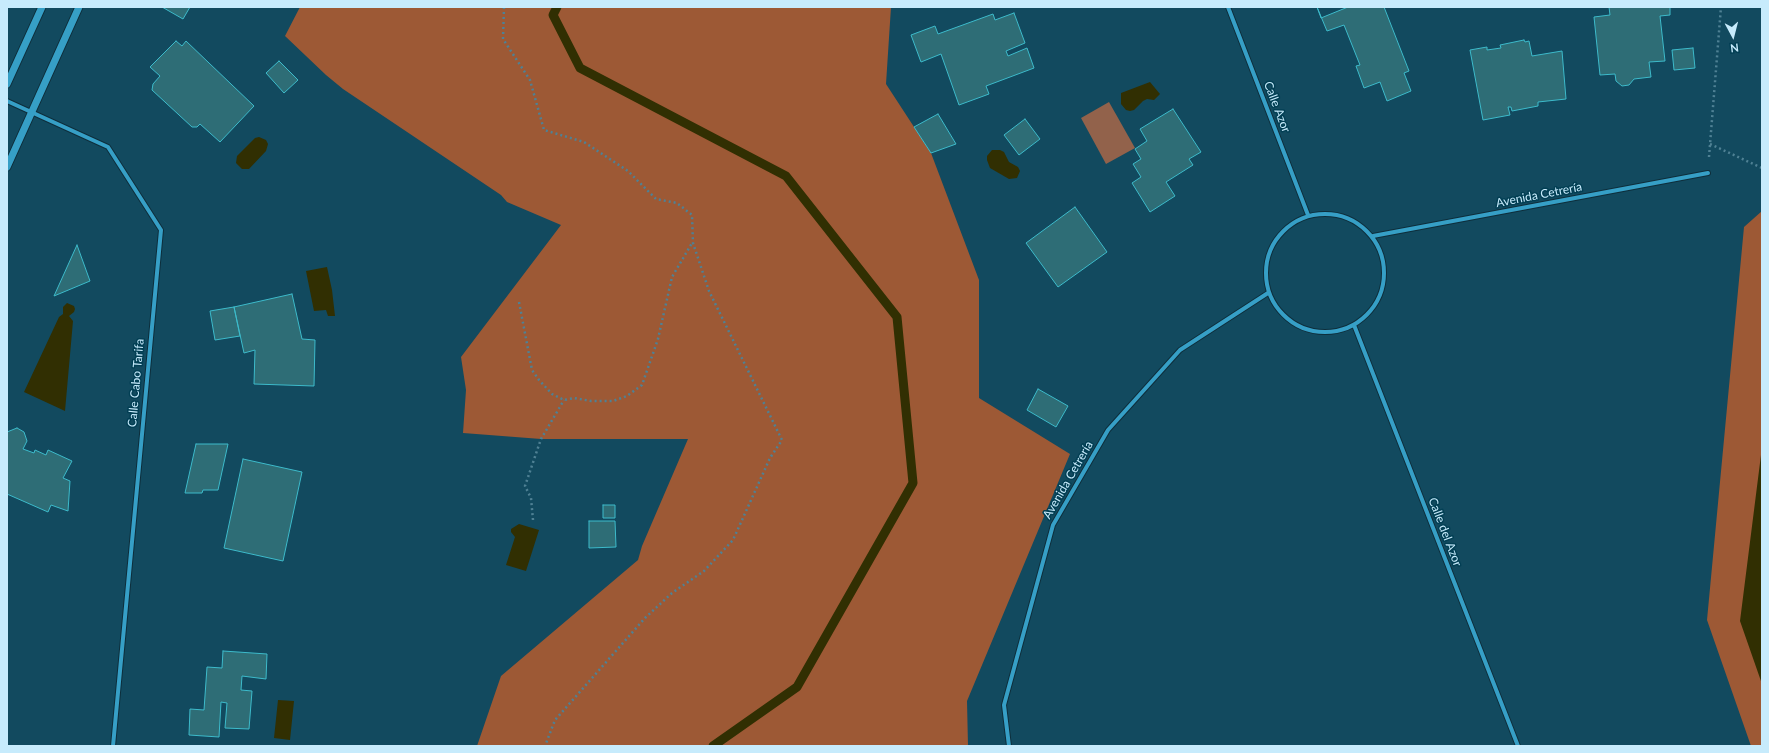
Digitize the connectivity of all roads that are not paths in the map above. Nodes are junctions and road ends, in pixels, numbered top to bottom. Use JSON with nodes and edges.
{"nodes":[{"id":1,"x":42,"y":7,"type":"edge"},
{"id":2,"x":79,"y":7,"type":"edge"},
{"id":3,"x":1228,"y":7,"type":"edge"},
{"id":4,"x":7,"y":84,"type":"edge"},
{"id":5,"x":7,"y":101,"type":"edge"},
{"id":6,"x":31,"y":113,"type":"junction"},
{"id":7,"x":7,"y":167,"type":"edge"},
{"id":8,"x":1708,"y":173,"type":"road end"},
{"id":9,"x":1308,"y":215,"type":"junction"},
{"id":10,"x":1373,"y":236,"type":"junction"},
{"id":11,"x":1268,"y":293,"type":"junction"},
{"id":12,"x":1354,"y":325,"type":"junction"},
{"id":13,"x":113,"y":746,"type":"edge"},
{"id":14,"x":1009,"y":746,"type":"edge"},
{"id":15,"x":1518,"y":746,"type":"edge"}],
"edges":[{"from":1,"to":4,"type":"street"},
{"from":2,"to":6,"type":"street"},
{"from":3,"to":9,"type":"street","name":"Calle Azor"},
{"from":5,"to":6,"type":"street","name":"Calle Cabo Tarifa"},
{"from":6,"to":7,"type":"street"},
{"from":6,"to":13,"type":"street","name":"Calle Cabo Tarifa"},
{"from":8,"to":10,"type":"street","name":"Avenida Cetrería"},
{"from":9,"to":10,"type":"street"},
{"from":9,"to":11,"type":"street"},
{"from":10,"to":12,"type":"street"},
{"from":11,"to":12,"type":"street"},
{"from":11,"to":14,"type":"street","name":"Avenida Cetrería"},
{"from":12,"to":15,"type":"street","name":"Calle del Azor"}]}
